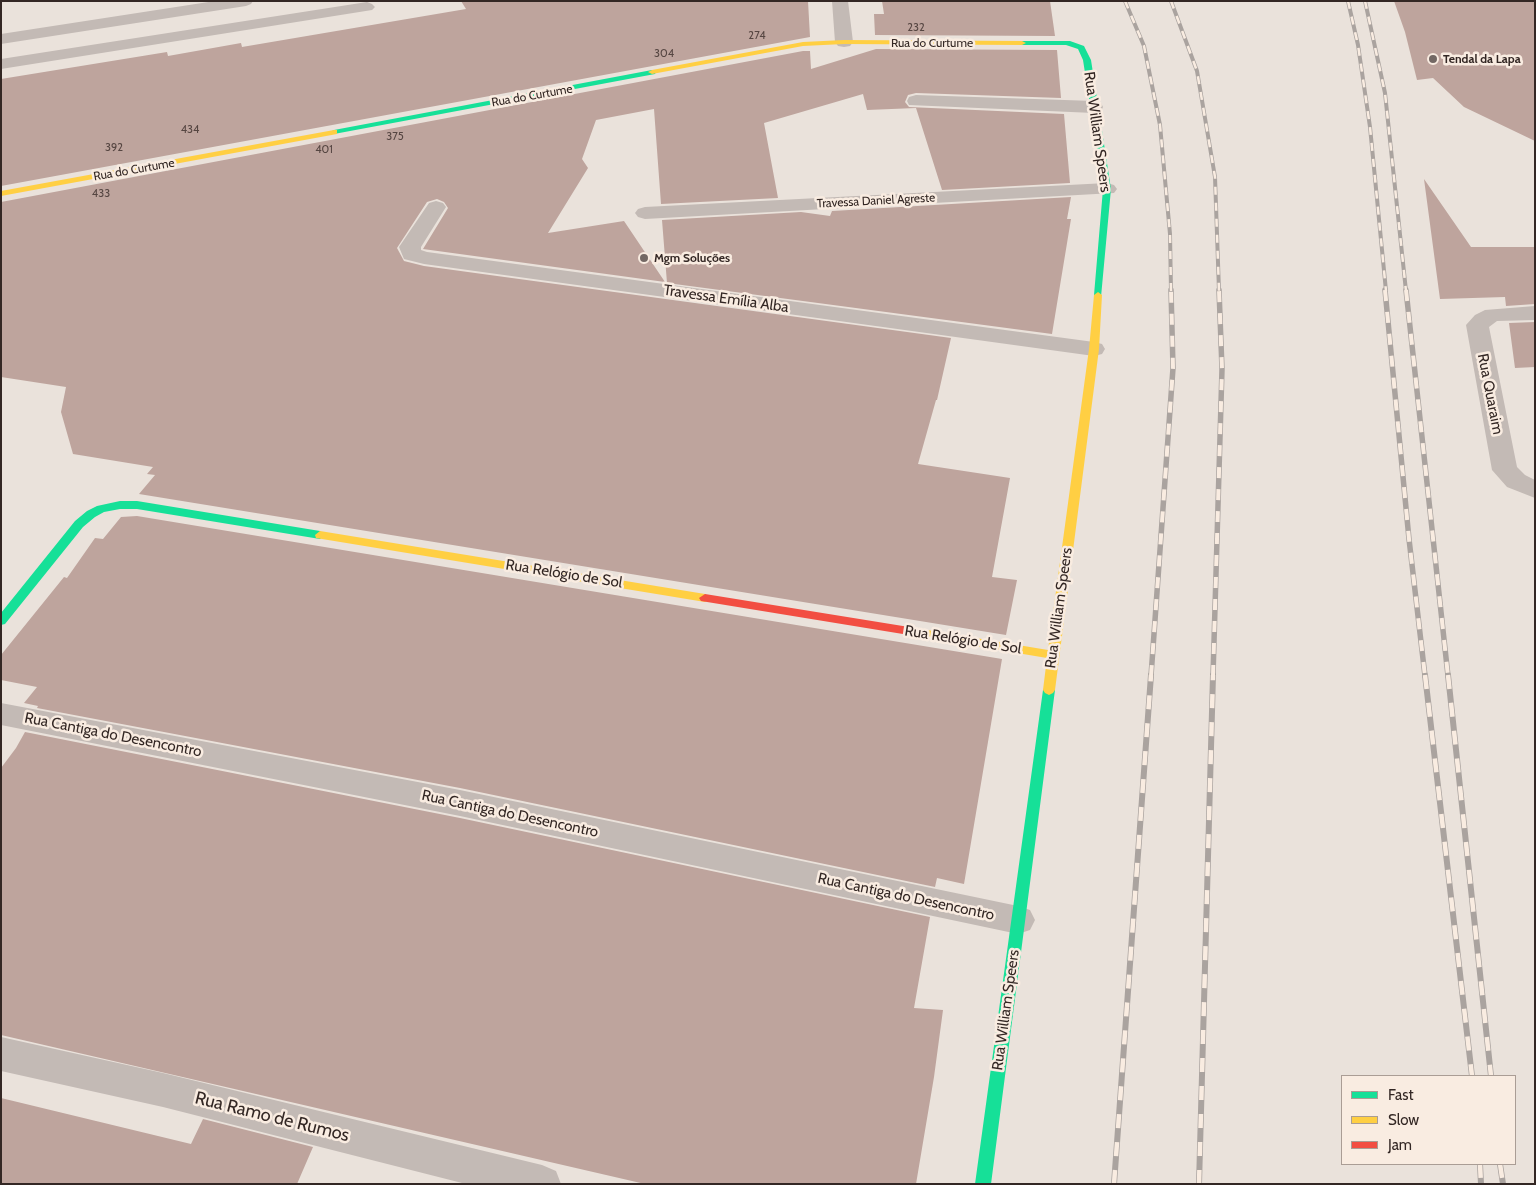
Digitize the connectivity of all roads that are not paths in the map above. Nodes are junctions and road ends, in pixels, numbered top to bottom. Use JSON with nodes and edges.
{"nodes":[{"id":1,"x":246,"y":1,"type":"edge"},
{"id":2,"x":840,"y":1,"type":"edge"},
{"id":3,"x":367,"y":7,"type":"dead end"},
{"id":4,"x":1,"y":39,"type":"edge"},
{"id":5,"x":844,"y":42,"type":"junction"},
{"id":6,"x":1068,"y":43,"type":"joint"},
{"id":7,"x":1,"y":64,"type":"edge"},
{"id":8,"x":916,"y":101,"type":"dead end"},
{"id":9,"x":1094,"y":107,"type":"junction"},
{"id":10,"x":1107,"y":189,"type":"junction"},
{"id":11,"x":1,"y":194,"type":"edge"},
{"id":12,"x":436,"y":207,"type":"dead end"},
{"id":13,"x":645,"y":213,"type":"dead end"},
{"id":14,"x":1535,"y":313,"type":"edge"},
{"id":15,"x":1094,"y":349,"type":"junction"},
{"id":16,"x":1535,"y":490,"type":"edge"},
{"id":17,"x":1,"y":621,"type":"edge"},
{"id":18,"x":1053,"y":655,"type":"junction"},
{"id":19,"x":1,"y":714,"type":"edge"},
{"id":20,"x":1018,"y":920,"type":"junction"},
{"id":21,"x":1,"y":1054,"type":"edge"},
{"id":22,"x":542,"y":1184,"type":"edge"},
{"id":23,"x":983,"y":1184,"type":"edge"}],
"edges":[{"from":1,"to":4,"type":"lane"},
{"from":2,"to":5,"type":"street"},
{"from":3,"to":7,"type":"lane"},
{"from":5,"to":6,"type":"street","name":"Rua do Curtume"},
{"from":5,"to":11,"type":"street","name":"Rua do Curtume"},
{"from":6,"to":9,"type":"street","name":"Rua William Speers"},
{"from":8,"to":9,"type":"street"},
{"from":9,"to":10,"type":"street","name":"Rua William Speers"},
{"from":10,"to":13,"type":"street","name":"Travessa Daniel Agreste"},
{"from":10,"to":15,"type":"street","name":"Rua William Speers"},
{"from":12,"to":15,"type":"street","name":"Travessa Emília Alba"},
{"from":14,"to":16,"type":"street","name":"Rua Quaraim"},
{"from":15,"to":18,"type":"street","name":"Rua William Speers"},
{"from":17,"to":18,"type":"street","name":"Rua Relógio de Sol"},
{"from":18,"to":20,"type":"street","name":"Rua William Speers"},
{"from":19,"to":20,"type":"street","name":"Rua Cantiga do Desencontro"},
{"from":20,"to":23,"type":"street","name":"Rua William Speers"},
{"from":21,"to":22,"type":"street","name":"Rua Ramo de Rumos"}]}
